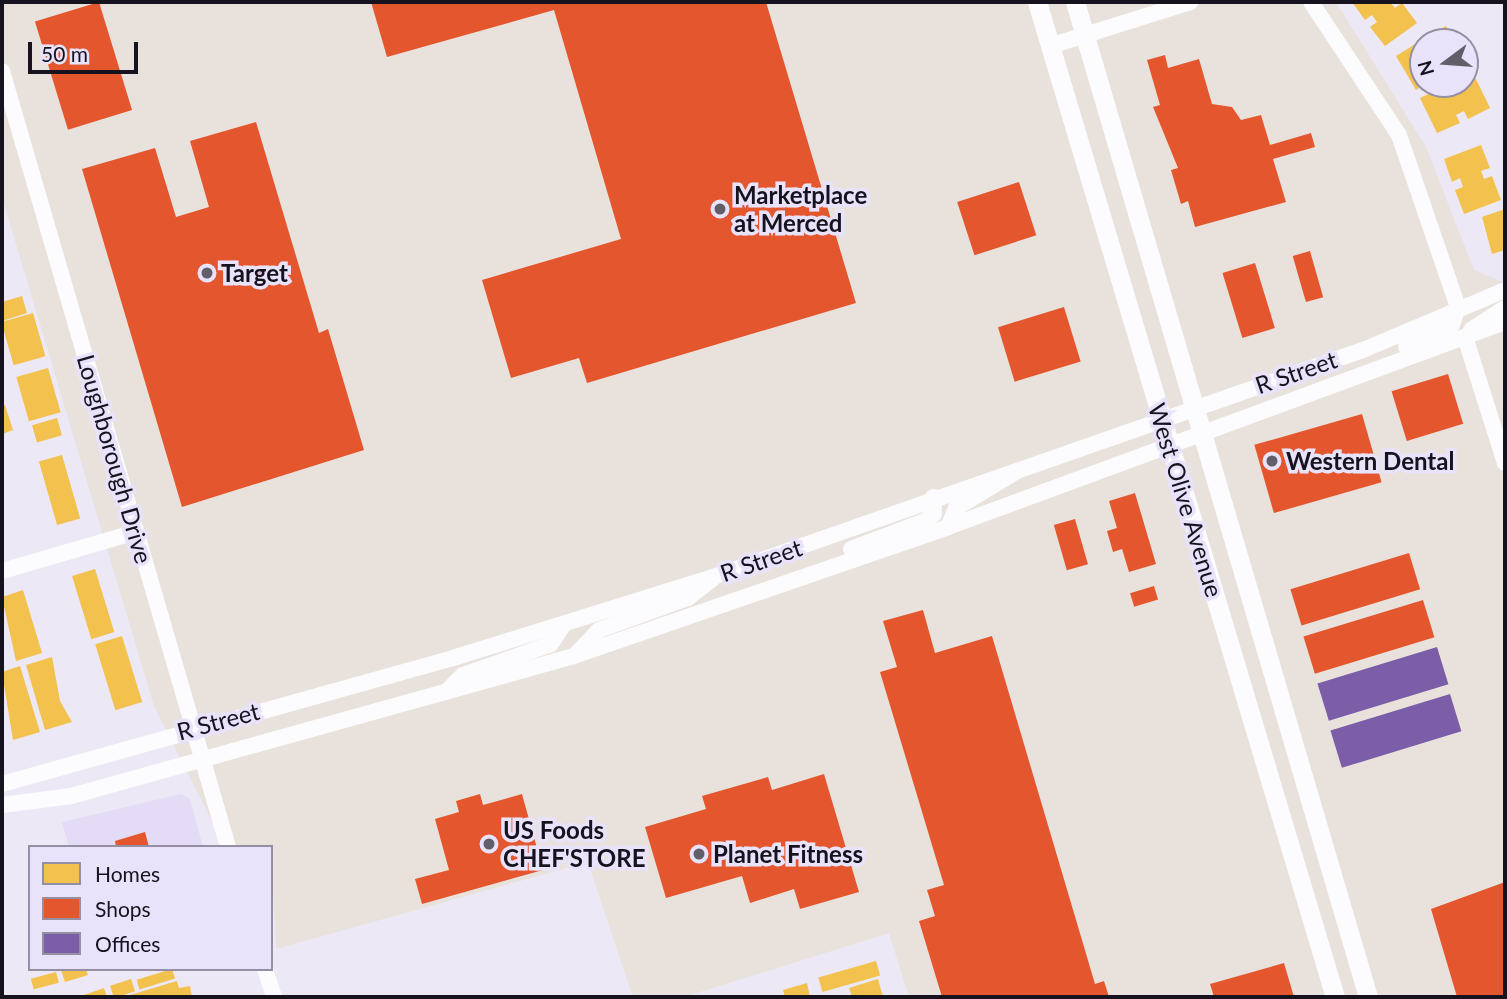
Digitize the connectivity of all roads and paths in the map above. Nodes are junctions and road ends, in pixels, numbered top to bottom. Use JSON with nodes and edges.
{"nodes":[{"id":1,"x":1037,"y":2,"type":"edge"},
{"id":2,"x":1075,"y":2,"type":"edge"},
{"id":3,"x":1190,"y":2,"type":"edge"},
{"id":4,"x":1311,"y":2,"type":"edge"},
{"id":5,"x":1085,"y":35,"type":"junction"},
{"id":6,"x":1050,"y":46,"type":"junction"},
{"id":7,"x":2,"y":71,"type":"edge"},
{"id":8,"x":1505,"y":290,"type":"edge"},
{"id":9,"x":1458,"y":307,"type":"junction"},
{"id":10,"x":1505,"y":308,"type":"edge"},
{"id":11,"x":1505,"y":321,"type":"edge"},
{"id":12,"x":1465,"y":337,"type":"junction"},
{"id":13,"x":1380,"y":366,"type":"junction"},
{"id":14,"x":1195,"y":407,"type":"junction"},
{"id":15,"x":1160,"y":416,"type":"junction"},
{"id":16,"x":1202,"y":429,"type":"junction"},
{"id":17,"x":1169,"y":441,"type":"junction"},
{"id":18,"x":1505,"y":463,"type":"edge"},
{"id":19,"x":1017,"y":468,"type":"junction"},
{"id":20,"x":933,"y":497,"type":"junction"},
{"id":21,"x":948,"y":527,"type":"junction"},
{"id":22,"x":136,"y":532,"type":"junction"},
{"id":23,"x":2,"y":571,"type":"edge"},
{"id":24,"x":817,"y":571,"type":"junction"},
{"id":25,"x":713,"y":577,"type":"junction"},
{"id":26,"x":565,"y":624,"type":"junction"},
{"id":27,"x":574,"y":656,"type":"junction"},
{"id":28,"x":444,"y":693,"type":"junction"},
{"id":29,"x":192,"y":727,"type":"junction"},
{"id":30,"x":202,"y":760,"type":"junction"},
{"id":31,"x":2,"y":784,"type":"edge"},
{"id":32,"x":2,"y":805,"type":"edge"},
{"id":33,"x":227,"y":845,"type":"edge"},
{"id":34,"x":266,"y":971,"type":"edge"},
{"id":35,"x":274,"y":997,"type":"edge"},
{"id":36,"x":1335,"y":997,"type":"edge"},
{"id":37,"x":1368,"y":997,"type":"edge"}],
"edges":[{"from":1,"to":6,"type":"main road","name":"West Olive Avenue"},
{"from":2,"to":5,"type":"main road","name":"West Olive Avenue"},
{"from":3,"to":5,"type":"street"},
{"from":4,"to":9,"type":"street"},
{"from":5,"to":6,"type":"street"},
{"from":5,"to":14,"type":"main road","name":"West Olive Avenue"},
{"from":6,"to":15,"type":"main road","name":"West Olive Avenue"},
{"from":7,"to":22,"type":"street","name":"Loughborough Drive"},
{"from":8,"to":9,"type":"street","name":"R Street"},
{"from":9,"to":13,"type":"street"},
{"from":9,"to":14,"type":"street","name":"R Street"},
{"from":10,"to":12,"type":"street"},
{"from":11,"to":12,"type":"street","name":"R Street"},
{"from":12,"to":13,"type":"street","name":"R Street"},
{"from":12,"to":18,"type":"street"},
{"from":13,"to":16,"type":"street","name":"R Street"},
{"from":14,"to":15,"type":"street","name":"R Street"},
{"from":14,"to":16,"type":"main road","name":"West Olive Avenue"},
{"from":15,"to":17,"type":"main road","name":"West Olive Avenue"},
{"from":15,"to":19,"type":"street","name":"R Street"},
{"from":16,"to":17,"type":"street","name":"R Street"},
{"from":16,"to":37,"type":"main road","name":"West Olive Avenue"},
{"from":17,"to":21,"type":"street","name":"R Street"},
{"from":17,"to":36,"type":"main road","name":"West Olive Avenue"},
{"from":19,"to":20,"type":"street","name":"R Street"},
{"from":19,"to":21,"type":"street"},
{"from":20,"to":24,"type":"street"},
{"from":20,"to":25,"type":"street","name":"R Street"},
{"from":21,"to":24,"type":"street","name":"R Street"},
{"from":22,"to":23,"type":"street"},
{"from":22,"to":29,"type":"street","name":"Loughborough Drive"},
{"from":24,"to":27,"type":"street","name":"R Street"},
{"from":25,"to":26,"type":"street","name":"R Street"},
{"from":25,"to":27,"type":"street"},
{"from":26,"to":28,"type":"street"},
{"from":26,"to":29,"type":"street","name":"R Street"},
{"from":27,"to":28,"type":"street","name":"R Street"},
{"from":28,"to":30,"type":"street","name":"R Street"},
{"from":29,"to":30,"type":"street","name":"Loughborough Drive"},
{"from":29,"to":31,"type":"street","name":"R Street"},
{"from":30,"to":32,"type":"street","name":"R Street"},
{"from":30,"to":33,"type":"street","name":"Loughborough Drive"},
{"from":34,"to":35,"type":"street"}]}
